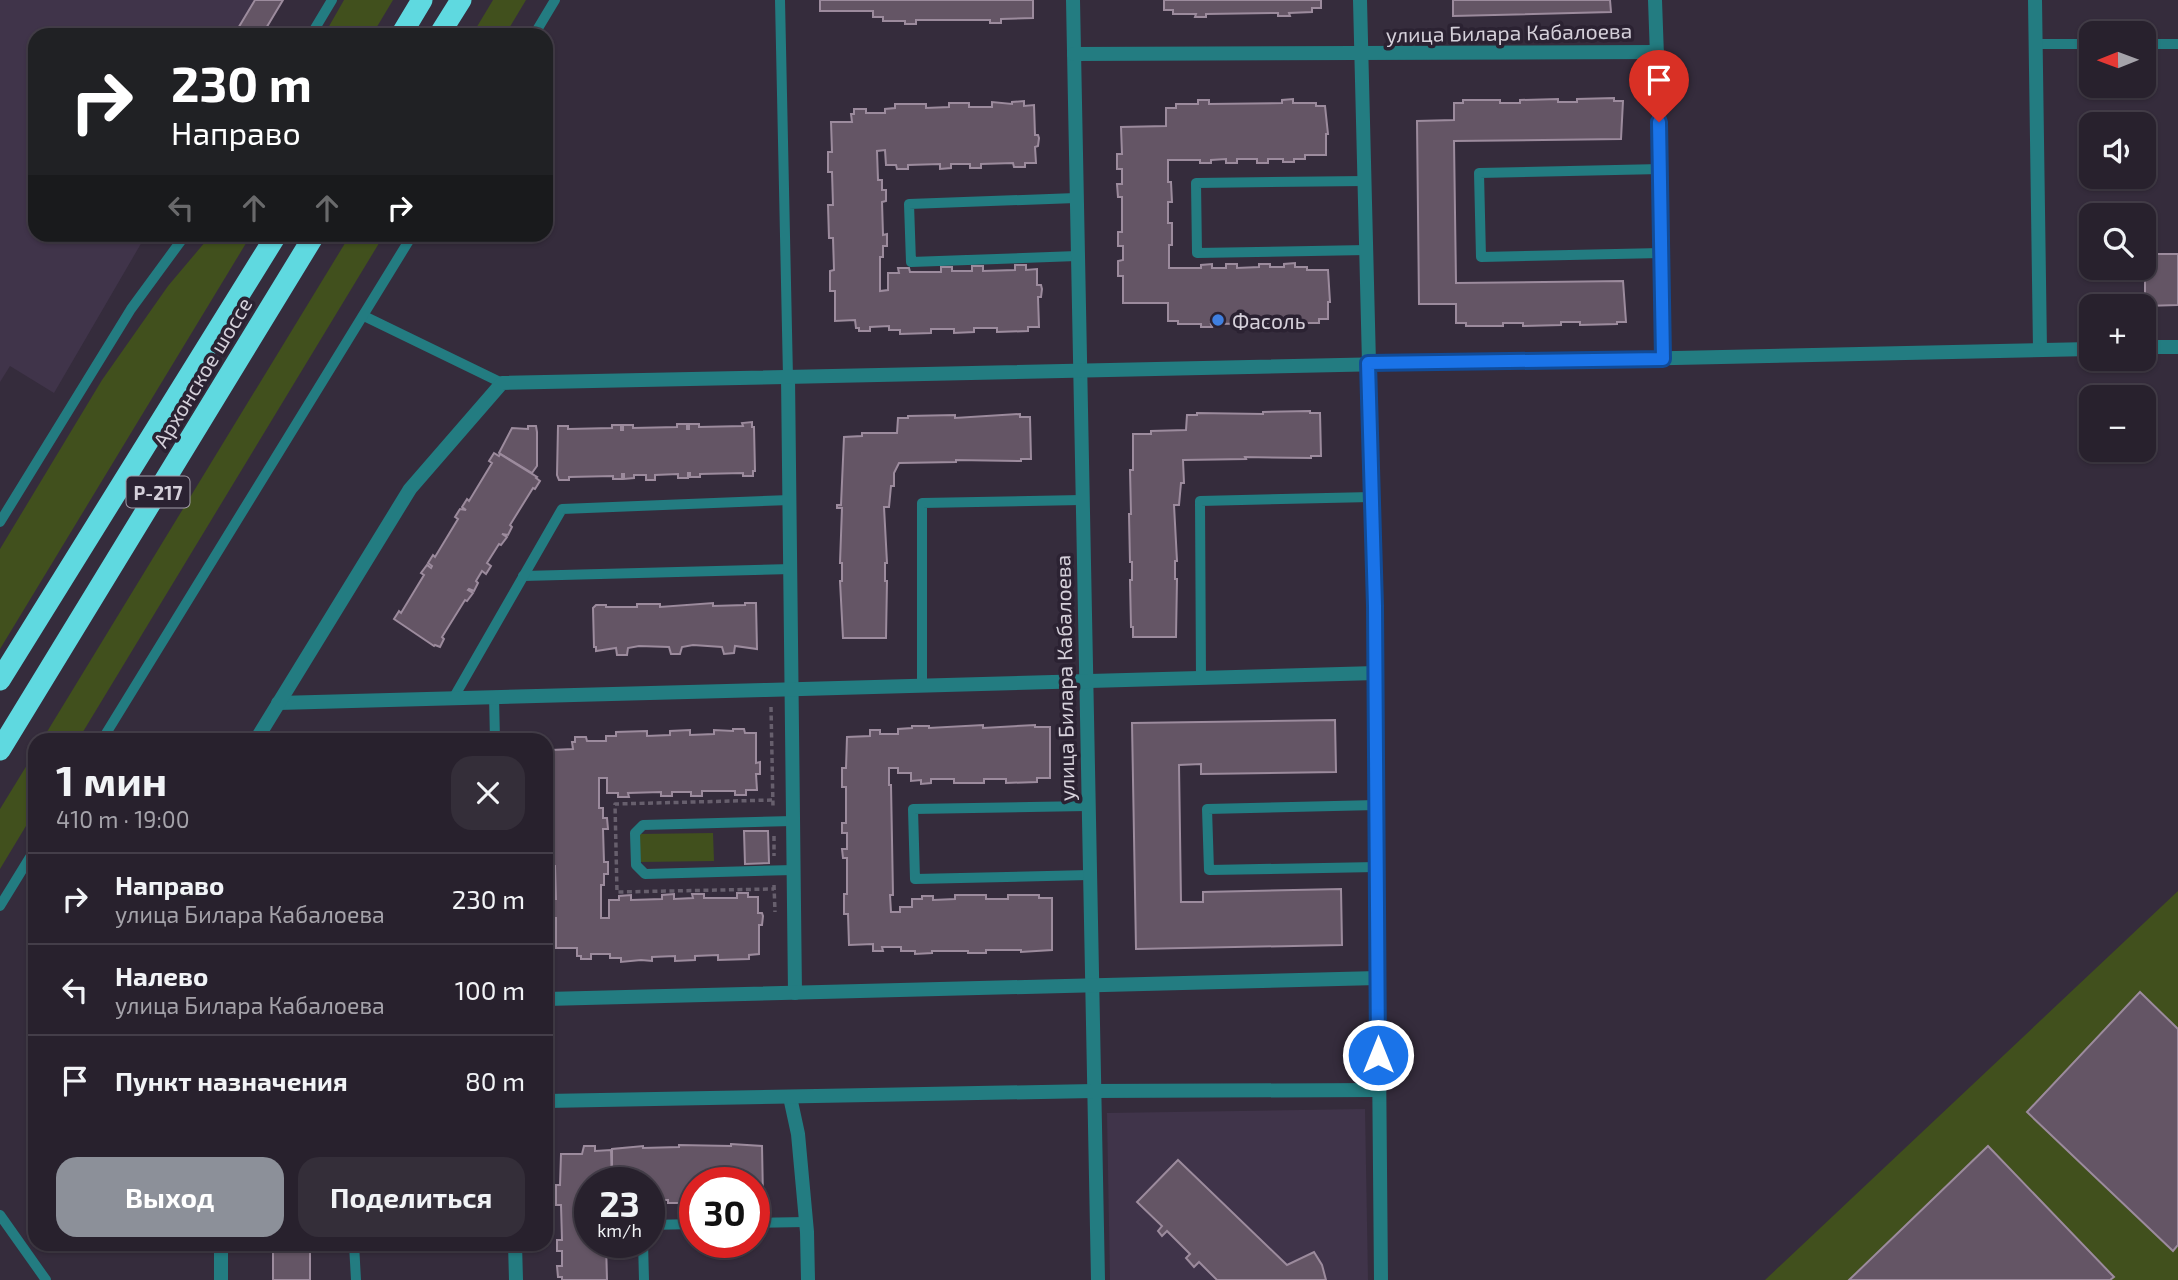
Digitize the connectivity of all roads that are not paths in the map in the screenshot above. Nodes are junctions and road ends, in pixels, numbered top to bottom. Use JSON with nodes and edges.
{"nodes":[{"id":1,"x":332,"y":0,"type":"edge"},
{"id":2,"x":422,"y":0,"type":"edge"},
{"id":3,"x":460,"y":0,"type":"edge"},
{"id":4,"x":555,"y":0,"type":"edge"},
{"id":5,"x":780,"y":0,"type":"edge"},
{"id":6,"x":1073,"y":0,"type":"edge"},
{"id":7,"x":1360,"y":0,"type":"edge"},
{"id":8,"x":1655,"y":0,"type":"edge"},
{"id":9,"x":2035,"y":0,"type":"edge"},
{"id":10,"x":315,"y":28,"type":"edge"},
{"id":11,"x":405,"y":28,"type":"edge"},
{"id":12,"x":443,"y":28,"type":"edge"},
{"id":13,"x":538,"y":28,"type":"edge"},
{"id":14,"x":2036,"y":44,"type":"junction"},
{"id":15,"x":2079,"y":44,"type":"edge"},
{"id":16,"x":2156,"y":44,"type":"edge"},
{"id":17,"x":2178,"y":44,"type":"edge"},
{"id":18,"x":1657,"y":52,"type":"junction"},
{"id":19,"x":1073,"y":54,"type":"junction"},
{"id":20,"x":1361,"y":55,"type":"junction"},
{"id":21,"x":1661,"y":169,"type":"junction"},
{"id":22,"x":1365,"y":181,"type":"junction"},
{"id":23,"x":1076,"y":198,"type":"junction"},
{"id":24,"x":180,"y":242,"type":"edge"},
{"id":25,"x":272,"y":242,"type":"edge"},
{"id":26,"x":310,"y":242,"type":"edge"},
{"id":27,"x":408,"y":242,"type":"edge"},
{"id":28,"x":1367,"y":250,"type":"junction"},
{"id":29,"x":1661,"y":253,"type":"junction"},
{"id":30,"x":1077,"y":256,"type":"junction"},
{"id":31,"x":364,"y":316,"type":"junction"},
{"id":32,"x":2178,"y":347,"type":"edge"},
{"id":33,"x":2156,"y":348,"type":"edge"},
{"id":34,"x":2079,"y":349,"type":"edge"},
{"id":35,"x":2040,"y":350,"type":"junction"},
{"id":36,"x":1663,"y":359,"type":"junction"},
{"id":37,"x":1368,"y":363,"type":"junction"},
{"id":38,"x":1079,"y":370,"type":"junction"},
{"id":39,"x":788,"y":377,"type":"junction"},
{"id":40,"x":502,"y":383,"type":"junction"},
{"id":41,"x":1372,"y":497,"type":"junction"},
{"id":42,"x":790,"y":500,"type":"junction"},
{"id":43,"x":1082,"y":500,"type":"junction"},
{"id":44,"x":0,"y":522,"type":"edge"},
{"id":45,"x":791,"y":569,"type":"junction"},
{"id":46,"x":523,"y":576,"type":"junction"},
{"id":47,"x":1376,"y":673,"type":"junction"},
{"id":48,"x":1201,"y":678,"type":"junction"},
{"id":49,"x":0,"y":680,"type":"edge"},
{"id":50,"x":1087,"y":682,"type":"junction"},
{"id":51,"x":922,"y":685,"type":"junction"},
{"id":52,"x":792,"y":688,"type":"junction"},
{"id":53,"x":494,"y":696,"type":"junction"},
{"id":54,"x":454,"y":698,"type":"junction"},
{"id":55,"x":278,"y":702,"type":"junction"},
{"id":56,"x":106,"y":733,"type":"edge"},
{"id":57,"x":260,"y":733,"type":"edge"},
{"id":58,"x":495,"y":733,"type":"edge"},
{"id":59,"x":0,"y":750,"type":"edge"},
{"id":60,"x":1377,"y":805,"type":"junction"},
{"id":61,"x":1087,"y":806,"type":"junction"},
{"id":62,"x":793,"y":821,"type":"junction"},
{"id":63,"x":28,"y":860,"type":"edge"},
{"id":64,"x":1377,"y":867,"type":"junction"},
{"id":65,"x":794,"y":870,"type":"junction"},
{"id":66,"x":1088,"y":875,"type":"junction"},
{"id":67,"x":0,"y":906,"type":"edge"},
{"id":68,"x":1378,"y":978,"type":"junction"},
{"id":69,"x":1090,"y":985,"type":"junction"},
{"id":70,"x":796,"y":992,"type":"junction"},
{"id":71,"x":553,"y":999,"type":"edge"},
{"id":72,"x":1379,"y":1090,"type":"junction"},
{"id":73,"x":1093,"y":1091,"type":"junction"},
{"id":74,"x":790,"y":1097,"type":"junction"},
{"id":75,"x":553,"y":1101,"type":"edge"},
{"id":76,"x":0,"y":1215,"type":"edge"},
{"id":77,"x":806,"y":1222,"type":"junction"},
{"id":78,"x":770,"y":1223,"type":"edge"},
{"id":79,"x":221,"y":1251,"type":"edge"},
{"id":80,"x":354,"y":1251,"type":"edge"},
{"id":81,"x":515,"y":1251,"type":"edge"},
{"id":82,"x":643,"y":1258,"type":"edge"},
{"id":83,"x":46,"y":1280,"type":"edge"},
{"id":84,"x":221,"y":1280,"type":"edge"},
{"id":85,"x":356,"y":1280,"type":"edge"},
{"id":86,"x":516,"y":1280,"type":"edge"},
{"id":87,"x":644,"y":1280,"type":"edge"},
{"id":88,"x":808,"y":1280,"type":"edge"},
{"id":89,"x":1098,"y":1280,"type":"edge"},
{"id":90,"x":1381,"y":1280,"type":"edge"}],
"edges":[{"from":1,"to":10,"type":"lane"},
{"from":2,"to":11,"type":"highway"},
{"from":3,"to":12,"type":"highway"},
{"from":4,"to":13,"type":"lane"},
{"from":5,"to":39,"type":"lane"},
{"from":6,"to":19,"type":"street","name":"улица Билара Кабалоева"},
{"from":7,"to":20,"type":"street","name":"улица Билара Кабалоева"},
{"from":8,"to":18,"type":"street","name":"улица Билара Кабалоева"},
{"from":9,"to":14,"type":"street"},
{"from":14,"to":15,"type":"lane"},
{"from":14,"to":35,"type":"street"},
{"from":16,"to":17,"type":"lane"},
{"from":18,"to":20,"type":"street","name":"улица Билара Кабалоева"},
{"from":18,"to":21,"type":"street","name":"улица Билара Кабалоева"},
{"from":19,"to":20,"type":"street","name":"улица Билара Кабалоева"},
{"from":19,"to":23,"type":"street","name":"улица Билара Кабалоева"},
{"from":20,"to":22,"type":"street","name":"улица Билара Кабалоева"},
{"from":21,"to":29,"type":"street","name":"улица Билара Кабалоева"},
{"from":21,"to":29,"type":"lane"},
{"from":22,"to":28,"type":"street","name":"улица Билара Кабалоева"},
{"from":22,"to":28,"type":"lane"},
{"from":23,"to":30,"type":"street","name":"улица Билара Кабалоева"},
{"from":23,"to":30,"type":"lane"},
{"from":24,"to":44,"type":"lane"},
{"from":25,"to":49,"type":"highway","name":"Архонское шоссе","number":"Р-217"},
{"from":26,"to":59,"type":"highway","name":"Архонское шоссе","number":"Р-217"},
{"from":27,"to":31,"type":"lane"},
{"from":28,"to":37,"type":"street","name":"улица Билара Кабалоева"},
{"from":29,"to":36,"type":"street","name":"улица Билара Кабалоева"},
{"from":30,"to":38,"type":"street","name":"улица Билара Кабалоева"},
{"from":31,"to":40,"type":"lane"},
{"from":31,"to":56,"type":"lane"},
{"from":32,"to":33,"type":"street"},
{"from":34,"to":35,"type":"street"},
{"from":35,"to":36,"type":"street"},
{"from":36,"to":37,"type":"street"},
{"from":37,"to":38,"type":"street"},
{"from":37,"to":41,"type":"street","name":"улица Билара Кабалоева"},
{"from":38,"to":39,"type":"street"},
{"from":38,"to":43,"type":"street","name":"улица Билара Кабалоева"},
{"from":39,"to":40,"type":"street"},
{"from":39,"to":42,"type":"street"},
{"from":40,"to":55,"type":"street"},
{"from":41,"to":47,"type":"street","name":"улица Билара Кабалоева"},
{"from":41,"to":48,"type":"lane"},
{"from":42,"to":45,"type":"street"},
{"from":42,"to":46,"type":"lane"},
{"from":43,"to":50,"type":"street","name":"улица Билара Кабалоева"},
{"from":43,"to":51,"type":"lane"},
{"from":45,"to":46,"type":"lane"},
{"from":45,"to":52,"type":"street"},
{"from":46,"to":54,"type":"lane"},
{"from":47,"to":48,"type":"street"},
{"from":47,"to":60,"type":"street","name":"улица Билара Кабалоева"},
{"from":48,"to":50,"type":"street"},
{"from":50,"to":51,"type":"street"},
{"from":50,"to":61,"type":"street","name":"улица Билара Кабалоева"},
{"from":51,"to":52,"type":"street"},
{"from":52,"to":53,"type":"street"},
{"from":52,"to":62,"type":"street"},
{"from":53,"to":54,"type":"street"},
{"from":53,"to":58,"type":"lane"},
{"from":54,"to":55,"type":"street"},
{"from":55,"to":57,"type":"street"},
{"from":60,"to":64,"type":"street","name":"улица Билара Кабалоева"},
{"from":60,"to":64,"type":"lane"},
{"from":61,"to":66,"type":"street","name":"улица Билара Кабалоева"},
{"from":61,"to":66,"type":"lane"},
{"from":62,"to":65,"type":"street"},
{"from":62,"to":65,"type":"lane"},
{"from":63,"to":67,"type":"lane"},
{"from":64,"to":68,"type":"street","name":"улица Билара Кабалоева"},
{"from":65,"to":70,"type":"street"},
{"from":66,"to":69,"type":"street","name":"улица Билара Кабалоева"},
{"from":68,"to":69,"type":"street"},
{"from":68,"to":72,"type":"street","name":"улица Билара Кабалоева"},
{"from":69,"to":70,"type":"street"},
{"from":69,"to":73,"type":"street","name":"улица Билара Кабалоева"},
{"from":70,"to":71,"type":"street"},
{"from":72,"to":73,"type":"street"},
{"from":72,"to":90,"type":"street","name":"улица Билара Кабалоева"},
{"from":73,"to":74,"type":"street"},
{"from":73,"to":89,"type":"street","name":"улица Билара Кабалоева"},
{"from":74,"to":75,"type":"street"},
{"from":74,"to":77,"type":"street"},
{"from":76,"to":83,"type":"lane"},
{"from":77,"to":78,"type":"lane"},
{"from":77,"to":88,"type":"street"},
{"from":79,"to":84,"type":"street"},
{"from":80,"to":85,"type":"lane"},
{"from":81,"to":86,"type":"street"},
{"from":82,"to":87,"type":"lane"}]}
